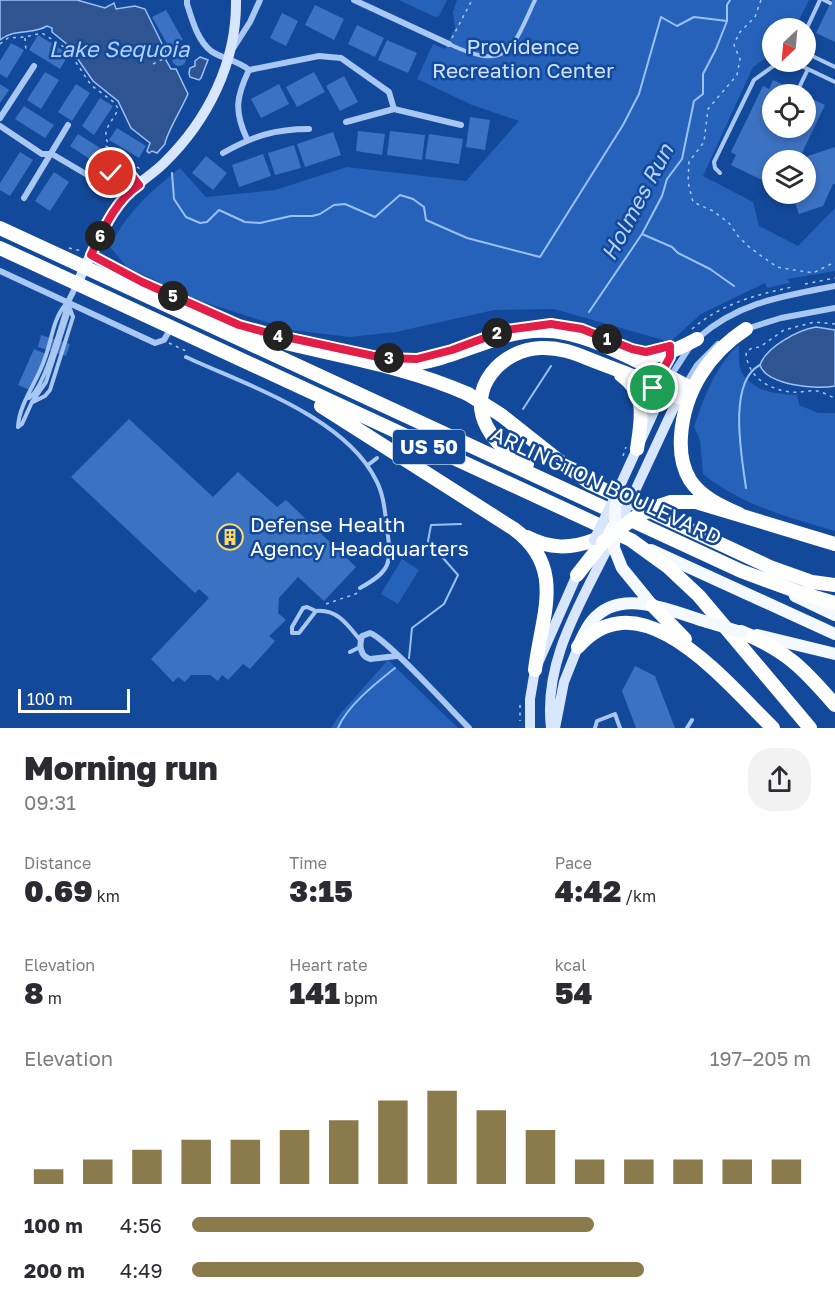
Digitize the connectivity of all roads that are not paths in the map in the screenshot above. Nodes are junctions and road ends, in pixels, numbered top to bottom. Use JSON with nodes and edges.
{"nodes":[{"id":1,"x":187,"y":0,"type":"edge"},
{"id":2,"x":236,"y":0,"type":"edge"},
{"id":3,"x":260,"y":0,"type":"edge"},
{"id":4,"x":354,"y":0,"type":"edge"},
{"id":5,"x":535,"y":0,"type":"edge"},
{"id":6,"x":822,"y":0,"type":"edge"},
{"id":7,"x":830,"y":3,"type":"dead end"},
{"id":8,"x":812,"y":18,"type":"edge"},
{"id":9,"x":449,"y":44,"type":"joint"},
{"id":10,"x":230,"y":56,"type":"junction"},
{"id":11,"x":816,"y":58,"type":"edge"},
{"id":12,"x":34,"y":66,"type":"dead end"},
{"id":13,"x":835,"y":67,"type":"edge"},
{"id":14,"x":249,"y":70,"type":"junction"},
{"id":15,"x":766,"y":72,"type":"edge"},
{"id":16,"x":814,"y":72,"type":"edge"},
{"id":17,"x":835,"y":82,"type":"edge"},
{"id":18,"x":394,"y":109,"type":"junction"},
{"id":19,"x":0,"y":118,"type":"edge"},
{"id":20,"x":346,"y":122,"type":"dead end"},
{"id":21,"x":461,"y":125,"type":"dead end"},
{"id":22,"x":0,"y":126,"type":"edge"},
{"id":23,"x":68,"y":126,"type":"dead end"},
{"id":24,"x":309,"y":129,"type":"dead end"},
{"id":25,"x":247,"y":139,"type":"junction"},
{"id":26,"x":223,"y":153,"type":"dead end"},
{"id":27,"x":52,"y":154,"type":"junction"},
{"id":28,"x":720,"y":173,"type":"dead end"},
{"id":29,"x":136,"y":180,"type":"junction"},
{"id":30,"x":24,"y":198,"type":"dead end"},
{"id":31,"x":0,"y":228,"type":"edge"},
{"id":32,"x":0,"y":248,"type":"edge"},
{"id":33,"x":88,"y":261,"type":"junction"},
{"id":34,"x":0,"y":271,"type":"edge"},
{"id":35,"x":77,"y":284,"type":"junction"},
{"id":36,"x":835,"y":286,"type":"edge"},
{"id":37,"x":68,"y":303,"type":"junction"},
{"id":38,"x":835,"y":308,"type":"edge"},
{"id":39,"x":177,"y":310,"type":"junction"},
{"id":40,"x":171,"y":327,"type":"junction"},
{"id":41,"x":746,"y":329,"type":"junction"},
{"id":42,"x":697,"y":339,"type":"junction"},
{"id":43,"x":607,"y":347,"type":"junction"},
{"id":44,"x":186,"y":357,"type":"dead end"},
{"id":45,"x":383,"y":365,"type":"junction"},
{"id":46,"x":607,"y":366,"type":"junction"},
{"id":47,"x":266,"y":372,"type":"junction"},
{"id":48,"x":329,"y":381,"type":"junction"},
{"id":49,"x":667,"y":383,"type":"junction"},
{"id":50,"x":682,"y":391,"type":"junction"},
{"id":51,"x":32,"y":402,"type":"junction"},
{"id":52,"x":633,"y":444,"type":"junction"},
{"id":53,"x":377,"y":458,"type":"dead end"},
{"id":54,"x":368,"y":465,"type":"junction"},
{"id":55,"x":619,"y":488,"type":"junction"},
{"id":56,"x":599,"y":505,"type":"junction"},
{"id":57,"x":739,"y":514,"type":"junction"},
{"id":58,"x":522,"y":535,"type":"junction"},
{"id":59,"x":631,"y":540,"type":"junction"},
{"id":60,"x":607,"y":542,"type":"junction"},
{"id":61,"x":835,"y":546,"type":"edge"},
{"id":62,"x":741,"y":571,"type":"junction"},
{"id":63,"x":577,"y":575,"type":"joint"},
{"id":64,"x":835,"y":585,"type":"edge"},
{"id":65,"x":362,"y":587,"type":"road end"},
{"id":66,"x":835,"y":603,"type":"edge"},
{"id":67,"x":653,"y":606,"type":"junction"},
{"id":68,"x":316,"y":611,"type":"junction"},
{"id":69,"x":835,"y":615,"type":"edge"},
{"id":70,"x":741,"y":632,"type":"junction"},
{"id":71,"x":835,"y":634,"type":"edge"},
{"id":72,"x":360,"y":644,"type":"junction"},
{"id":73,"x":578,"y":647,"type":"junction"},
{"id":74,"x":350,"y":652,"type":"dead end"},
{"id":75,"x":835,"y":654,"type":"edge"},
{"id":76,"x":397,"y":656,"type":"junction"},
{"id":77,"x":707,"y":664,"type":"junction"},
{"id":78,"x":535,"y":670,"type":"junction"},
{"id":79,"x":835,"y":705,"type":"edge"},
{"id":80,"x":692,"y":720,"type":"dead end"},
{"id":81,"x":469,"y":728,"type":"edge"},
{"id":82,"x":530,"y":728,"type":"edge"},
{"id":83,"x":553,"y":728,"type":"edge"},
{"id":84,"x":595,"y":728,"type":"edge"},
{"id":85,"x":620,"y":728,"type":"edge"},
{"id":86,"x":687,"y":728,"type":"edge"},
{"id":87,"x":773,"y":728,"type":"edge"},
{"id":88,"x":812,"y":728,"type":"edge"}],
"edges":[{"from":1,"to":10,"type":"street"},
{"from":2,"to":10,"type":"main road"},
{"from":3,"to":10,"type":"street"},
{"from":4,"to":9,"type":"street"},
{"from":5,"to":9,"type":"lane"},
{"from":6,"to":7,"type":"lane"},
{"from":6,"to":8,"type":"lane"},
{"from":10,"to":14,"type":"street"},
{"from":10,"to":29,"type":"main road"},
{"from":11,"to":13,"type":"lane"},
{"from":12,"to":19,"type":"street"},
{"from":14,"to":18,"type":"street"},
{"from":14,"to":25,"type":"street"},
{"from":15,"to":28,"type":"lane"},
{"from":16,"to":17,"type":"lane"},
{"from":18,"to":20,"type":"street"},
{"from":18,"to":21,"type":"street"},
{"from":22,"to":27,"type":"street"},
{"from":23,"to":27,"type":"street"},
{"from":24,"to":25,"type":"street"},
{"from":25,"to":26,"type":"street"},
{"from":27,"to":29,"type":"street"},
{"from":27,"to":30,"type":"street"},
{"from":29,"to":33,"type":"main road"},
{"from":31,"to":33,"type":"highway","name":"ARLINGTON BOULEVARD","number":"US 50"},
{"from":32,"to":35,"type":"highway","name":"ARLINGTON BOULEVARD","number":"US 50"},
{"from":33,"to":35,"type":"main road"},
{"from":33,"to":39,"type":"highway","name":"ARLINGTON BOULEVARD","number":"US 50"},
{"from":34,"to":37,"type":"street"},
{"from":35,"to":37,"type":"street"},
{"from":35,"to":40,"type":"highway","name":"ARLINGTON BOULEVARD","number":"US 50"},
{"from":35,"to":48,"type":"highway"},
{"from":36,"to":42,"type":"street"},
{"from":37,"to":40,"type":"street"},
{"from":37,"to":51,"type":"lane"},
{"from":37,"to":51,"type":"lane"},
{"from":37,"to":51,"type":"lane"},
{"from":38,"to":41,"type":"street"},
{"from":39,"to":45,"type":"highway"},
{"from":39,"to":48,"type":"highway","name":"ARLINGTON BOULEVARD","number":"US 50"},
{"from":40,"to":47,"type":"highway","name":"ARLINGTON BOULEVARD","number":"US 50"},
{"from":41,"to":50,"type":"street"},
{"from":41,"to":57,"type":"highway"},
{"from":42,"to":43,"type":"highway"},
{"from":42,"to":49,"type":"street"},
{"from":43,"to":45,"type":"highway"},
{"from":43,"to":49,"type":"highway"},
{"from":44,"to":54,"type":"lane"},
{"from":45,"to":64,"type":"highway","bridge":true},
{"from":46,"to":49,"type":"highway"},
{"from":46,"to":52,"type":"highway"},
{"from":46,"to":56,"type":"highway"},
{"from":47,"to":58,"type":"highway"},
{"from":47,"to":59,"type":"highway","name":"ARLINGTON BOULEVARD","number":"US 50"},
{"from":48,"to":56,"type":"highway","name":"ARLINGTON BOULEVARD","number":"US 50"},
{"from":49,"to":50,"type":"highway"},
{"from":49,"to":52,"type":"main road"},
{"from":50,"to":60,"type":"main road","bridge":true},
{"from":52,"to":55,"type":"main road"},
{"from":53,"to":54,"type":"lane"},
{"from":54,"to":65,"type":"lane"},
{"from":55,"to":60,"type":"main road","bridge":true},
{"from":55,"to":60,"type":"main road","bridge":true},
{"from":56,"to":62,"type":"highway","name":"ARLINGTON BOULEVARD","number":"US 50"},
{"from":57,"to":60,"type":"highway","bridge":true},
{"from":57,"to":61,"type":"highway"},
{"from":58,"to":60,"type":"highway"},
{"from":58,"to":78,"type":"highway"},
{"from":59,"to":71,"type":"main road","name":"ARLINGTON BOULEVARD","number":"US 50"},
{"from":59,"to":88,"type":"highway"},
{"from":60,"to":63,"type":"highway"},
{"from":60,"to":67,"type":"main road"},
{"from":60,"to":83,"type":"main road"},
{"from":62,"to":66,"type":"highway"},
{"from":62,"to":69,"type":"main road","name":"ARLINGTON BOULEVARD","number":"US 50"},
{"from":63,"to":78,"type":"main road"},
{"from":67,"to":70,"type":"main road","bridge":true},
{"from":67,"to":73,"type":"main road"},
{"from":67,"to":77,"type":"highway"},
{"from":68,"to":68,"type":"lane"},
{"from":68,"to":72,"type":"lane"},
{"from":70,"to":75,"type":"main road"},
{"from":70,"to":79,"type":"highway"},
{"from":72,"to":74,"type":"lane"},
{"from":72,"to":76,"type":"street"},
{"from":72,"to":76,"type":"street"},
{"from":73,"to":77,"type":"highway"},
{"from":73,"to":83,"type":"main road"},
{"from":76,"to":81,"type":"street"},
{"from":77,"to":87,"type":"highway"},
{"from":78,"to":82,"type":"main road"},
{"from":80,"to":86,"type":"lane"},
{"from":84,"to":85,"type":"lane"}]}
